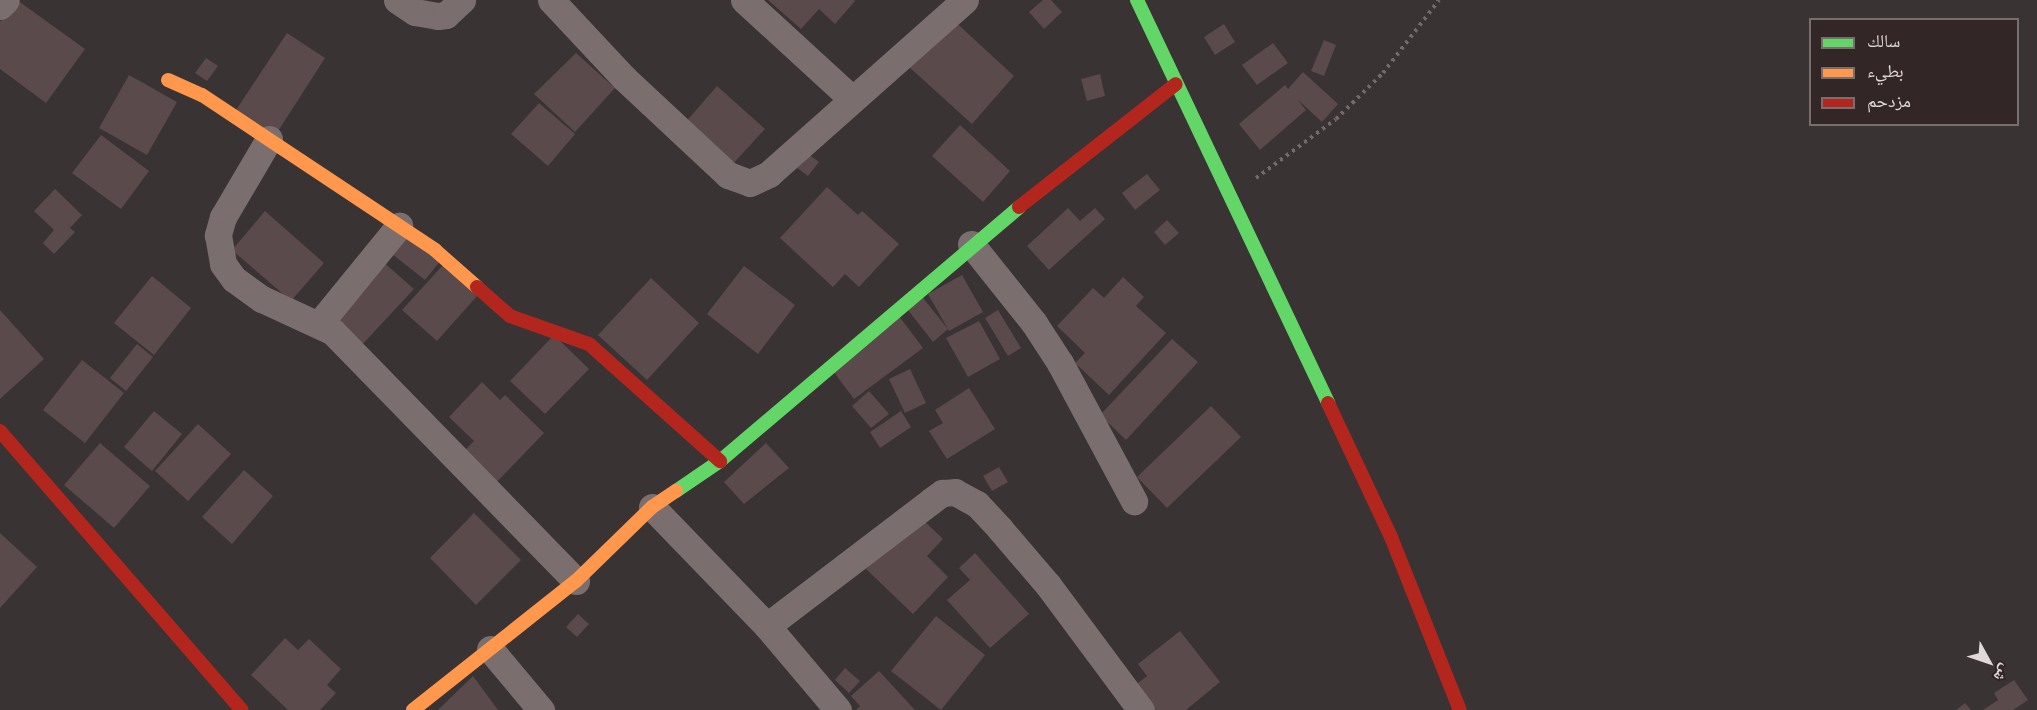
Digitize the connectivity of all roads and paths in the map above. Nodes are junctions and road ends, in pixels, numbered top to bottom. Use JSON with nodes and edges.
{"nodes":[{"id":1,"x":6,"y":0,"type":"edge"},
{"id":2,"x":397,"y":0,"type":"edge"},
{"id":3,"x":462,"y":0,"type":"edge"},
{"id":4,"x":551,"y":0,"type":"edge"},
{"id":5,"x":744,"y":0,"type":"edge"},
{"id":6,"x":965,"y":0,"type":"edge"},
{"id":7,"x":1137,"y":0,"type":"edge"},
{"id":8,"x":1439,"y":0,"type":"edge"},
{"id":9,"x":0,"y":6,"type":"edge"},
{"id":10,"x":168,"y":80,"type":"dead end"},
{"id":11,"x":1176,"y":84,"type":"junction"},
{"id":12,"x":851,"y":99,"type":"junction"},
{"id":13,"x":269,"y":139,"type":"junction"},
{"id":14,"x":1230,"y":198,"type":"junction"},
{"id":15,"x":399,"y":226,"type":"junction"},
{"id":16,"x":971,"y":244,"type":"junction"},
{"id":17,"x":319,"y":324,"type":"junction"},
{"id":18,"x":0,"y":431,"type":"edge"},
{"id":19,"x":720,"y":460,"type":"junction"},
{"id":20,"x":1134,"y":501,"type":"dead end"},
{"id":21,"x":652,"y":507,"type":"junction"},
{"id":22,"x":576,"y":581,"type":"junction"},
{"id":23,"x":767,"y":626,"type":"junction"},
{"id":24,"x":490,"y":649,"type":"junction"},
{"id":25,"x":242,"y":710,"type":"edge"},
{"id":26,"x":413,"y":710,"type":"edge"},
{"id":27,"x":541,"y":710,"type":"edge"},
{"id":28,"x":838,"y":710,"type":"edge"},
{"id":29,"x":1141,"y":710,"type":"edge"},
{"id":30,"x":1460,"y":710,"type":"edge"}],
"edges":[{"from":1,"to":9,"type":"street"},
{"from":2,"to":3,"type":"street"},
{"from":4,"to":12,"type":"street"},
{"from":5,"to":12,"type":"street"},
{"from":6,"to":12,"type":"street"},
{"from":7,"to":11,"type":"street"},
{"from":8,"to":14,"type":"path"},
{"from":10,"to":13,"type":"street"},
{"from":11,"to":14,"type":"street"},
{"from":11,"to":16,"type":"street"},
{"from":13,"to":15,"type":"street"},
{"from":13,"to":17,"type":"street"},
{"from":14,"to":30,"type":"street"},
{"from":15,"to":17,"type":"street"},
{"from":15,"to":19,"type":"street"},
{"from":16,"to":19,"type":"street"},
{"from":16,"to":20,"type":"street"},
{"from":17,"to":22,"type":"street"},
{"from":18,"to":25,"type":"street"},
{"from":19,"to":21,"type":"street"},
{"from":21,"to":22,"type":"street"},
{"from":21,"to":23,"type":"street"},
{"from":22,"to":24,"type":"street"},
{"from":23,"to":28,"type":"street"},
{"from":23,"to":29,"type":"street"},
{"from":24,"to":26,"type":"street"},
{"from":24,"to":27,"type":"street"}]}
